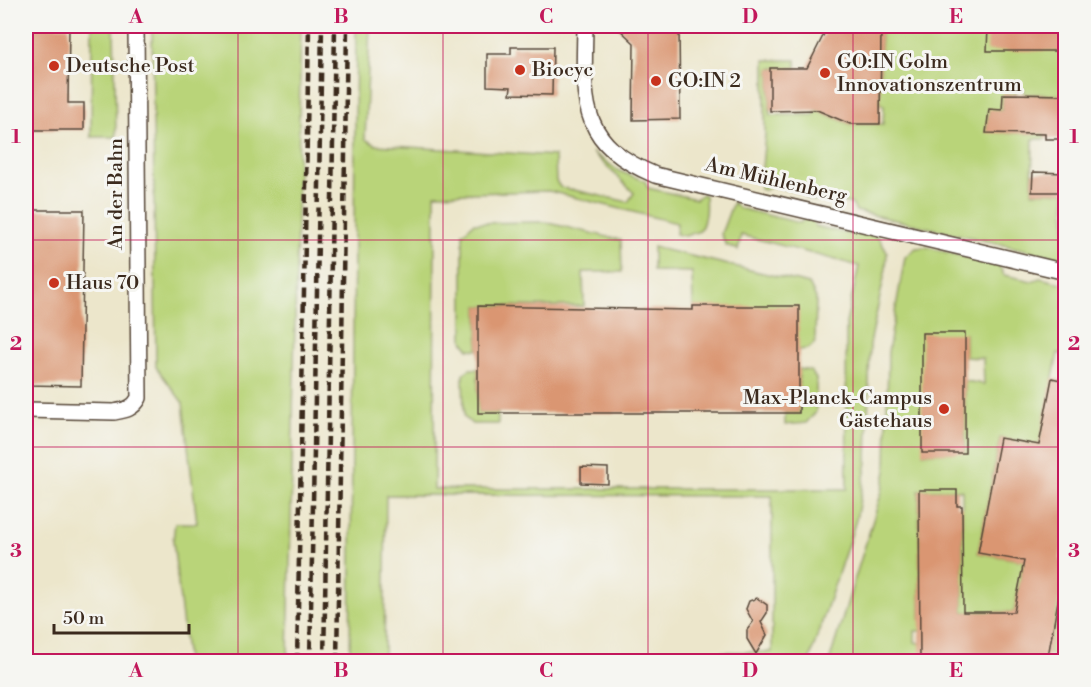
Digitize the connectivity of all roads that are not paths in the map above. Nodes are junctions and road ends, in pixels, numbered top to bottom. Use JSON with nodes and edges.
{"nodes":[{"id":1,"x":136,"y":26,"type":"edge"},
{"id":2,"x":585,"y":26,"type":"edge"},
{"id":3,"x":1065,"y":272,"type":"edge"},
{"id":4,"x":26,"y":410,"type":"edge"}],
"edges":[{"from":1,"to":4,"type":"street","name":"An der Bahn"},
{"from":2,"to":3,"type":"street","name":"Am Mühlenberg"}]}
